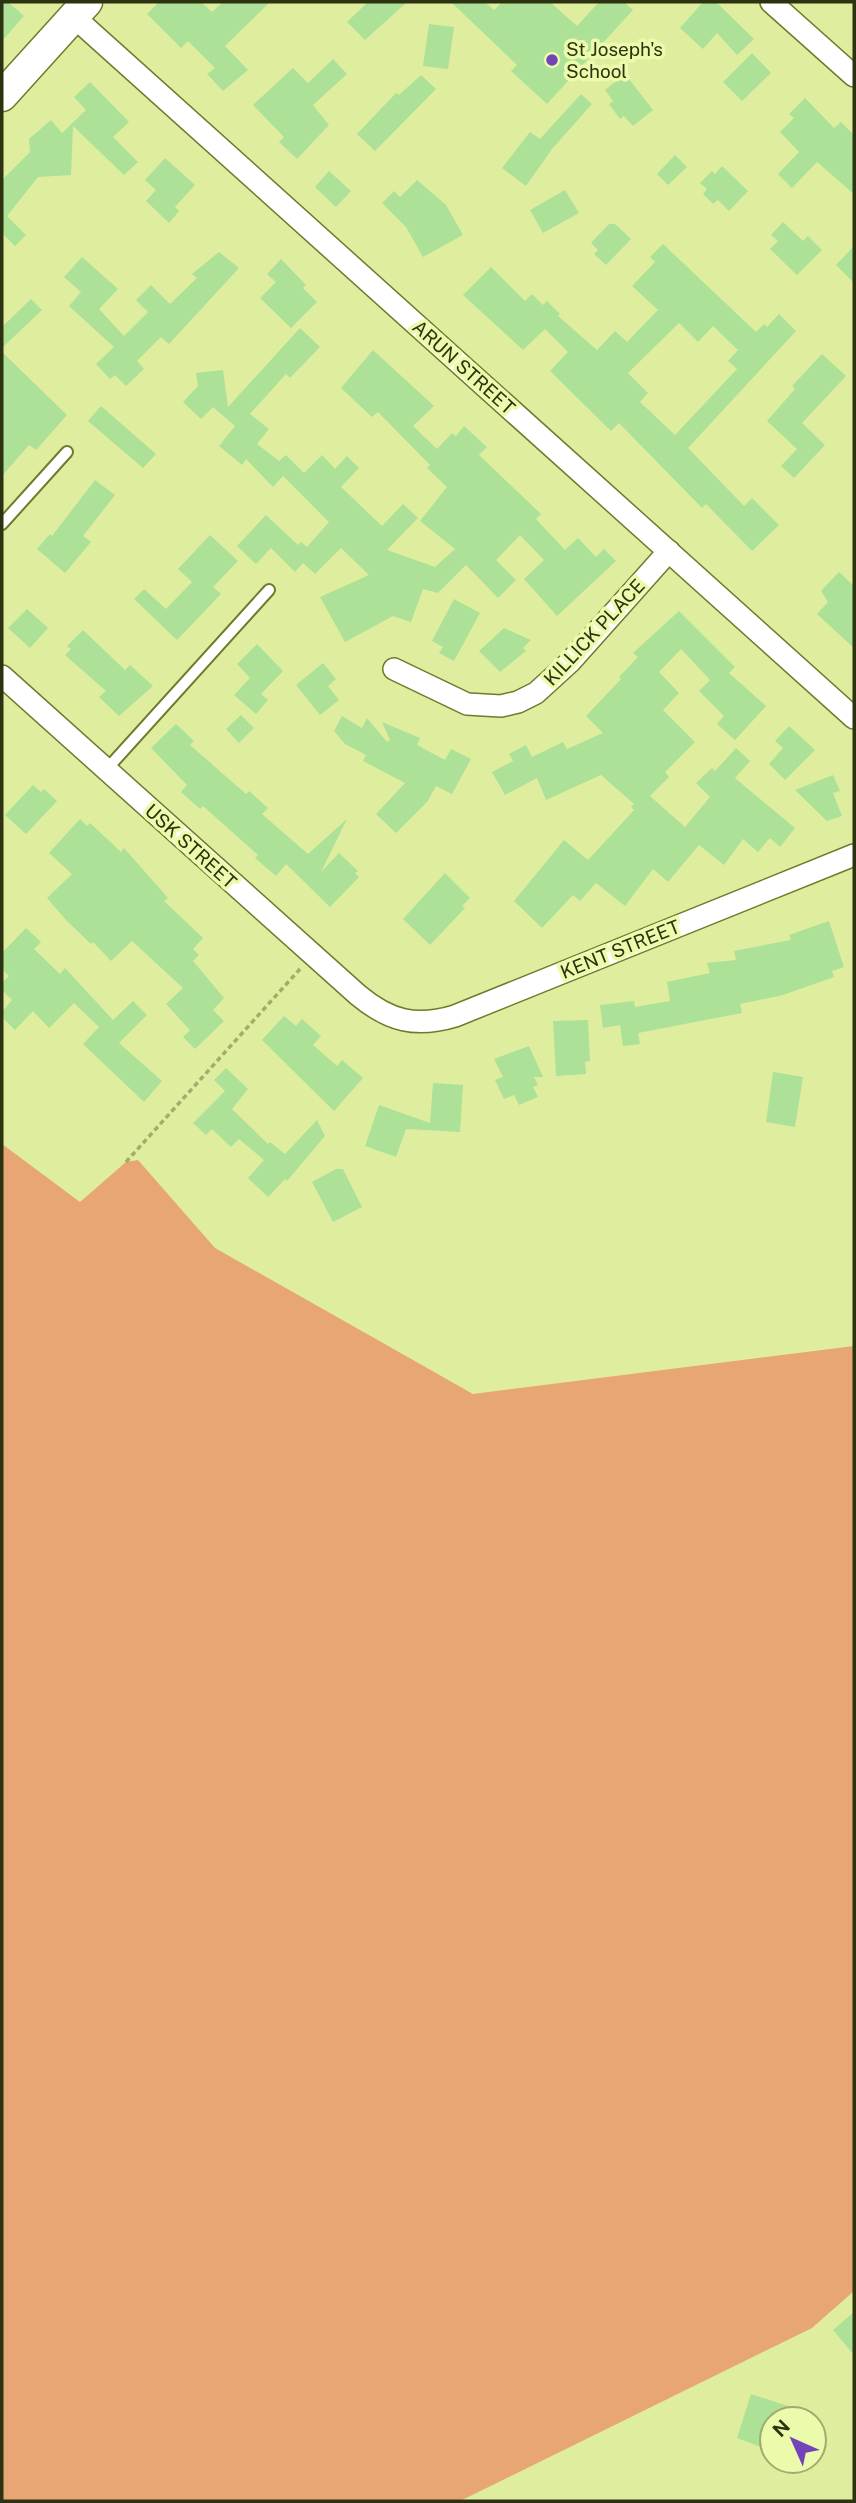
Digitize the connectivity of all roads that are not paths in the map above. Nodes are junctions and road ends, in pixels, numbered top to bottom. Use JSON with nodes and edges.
{"nodes":[{"id":1,"x":771,"y":2,"type":"edge"},
{"id":2,"x":80,"y":9,"type":"edge"},
{"id":3,"x":854,"y":76,"type":"edge"},
{"id":4,"x":2,"y":96,"type":"edge"},
{"id":5,"x":67,"y":452,"type":"dead end"},
{"id":6,"x":2,"y":524,"type":"edge"},
{"id":7,"x":669,"y":551,"type":"junction"},
{"id":8,"x":269,"y":590,"type":"dead end"},
{"id":9,"x":394,"y":669,"type":"dead end"},
{"id":10,"x":2,"y":676,"type":"edge"},
{"id":11,"x":854,"y":718,"type":"edge"},
{"id":12,"x":106,"y":770,"type":"junction"},
{"id":13,"x":854,"y":855,"type":"edge"},
{"id":14,"x":383,"y":1013,"type":"joint"}],
"edges":[{"from":1,"to":3,"type":"street"},
{"from":2,"to":4,"type":"street"},
{"from":2,"to":7,"type":"street","name":"ARUN STREET"},
{"from":5,"to":6,"type":"lane"},
{"from":7,"to":9,"type":"street","name":"KILLICK PLACE"},
{"from":7,"to":11,"type":"street","name":"ARUN STREET"},
{"from":8,"to":12,"type":"lane"},
{"from":10,"to":12,"type":"street","name":"USK STREET"},
{"from":12,"to":14,"type":"street","name":"USK STREET"},
{"from":13,"to":14,"type":"street","name":"KENT STREET"}]}
